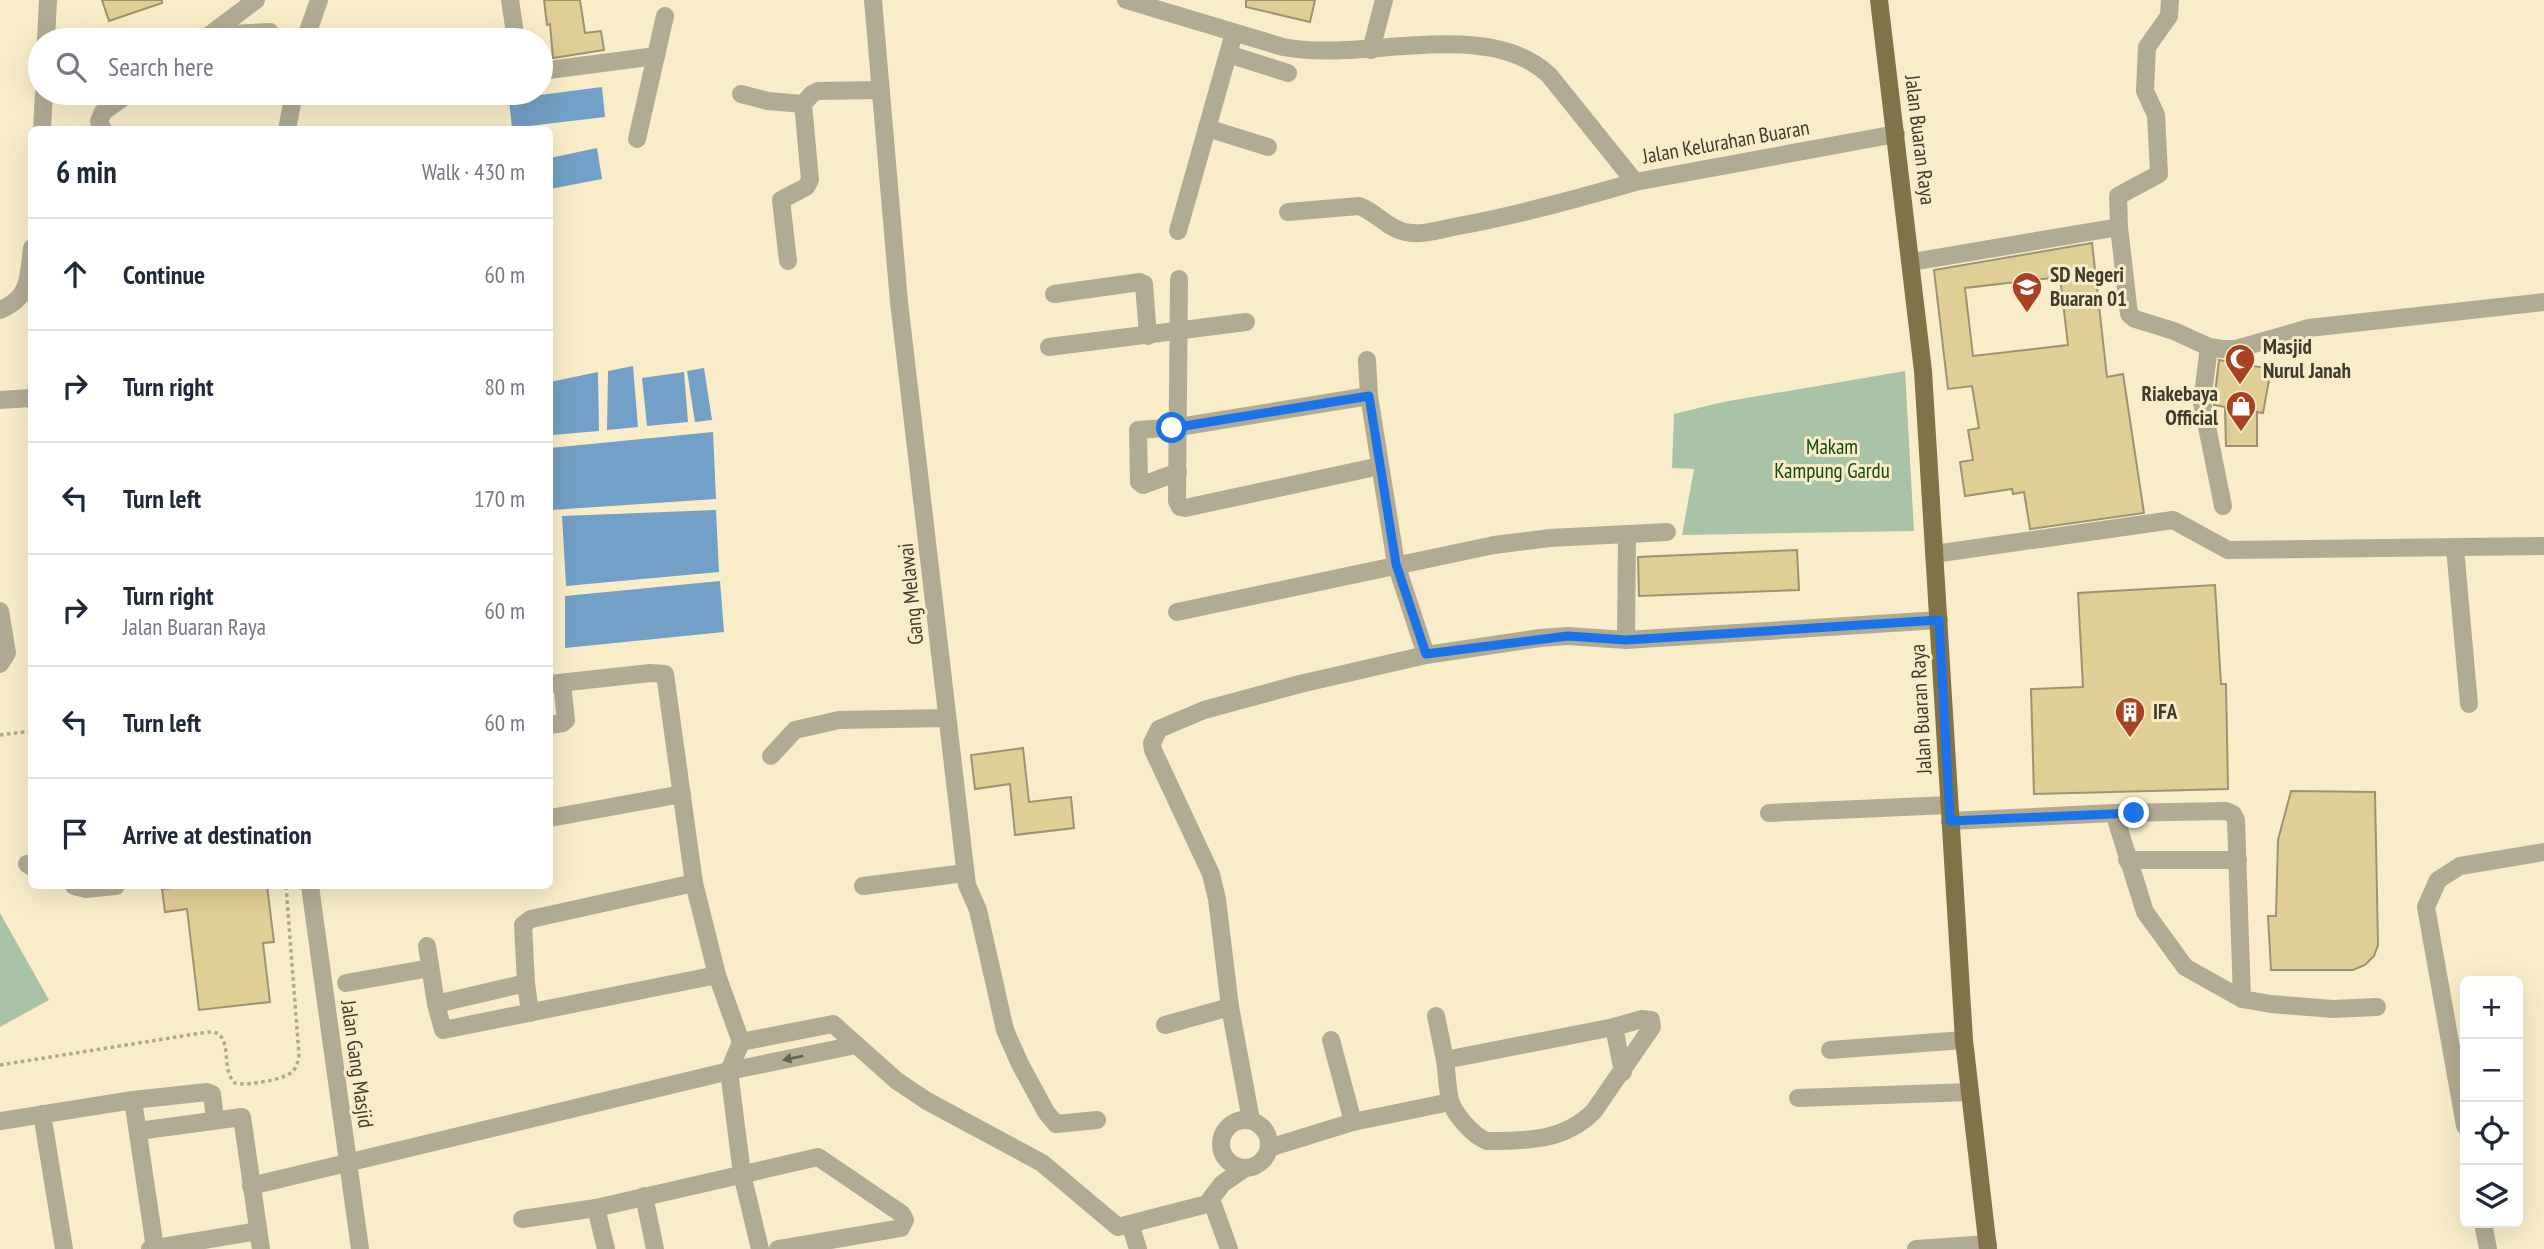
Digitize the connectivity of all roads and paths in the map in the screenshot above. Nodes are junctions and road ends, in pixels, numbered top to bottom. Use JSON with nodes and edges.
{"nodes":[{"id":1,"x":48,"y":0,"type":"edge"},
{"id":2,"x":256,"y":0,"type":"edge"},
{"id":3,"x":319,"y":0,"type":"edge"},
{"id":4,"x":510,"y":0,"type":"edge"},
{"id":5,"x":873,"y":0,"type":"edge"},
{"id":6,"x":1126,"y":0,"type":"edge"},
{"id":7,"x":1384,"y":0,"type":"edge"},
{"id":8,"x":1879,"y":0,"type":"edge"},
{"id":9,"x":2171,"y":0,"type":"edge"},
{"id":10,"x":665,"y":16,"type":"dead end"},
{"id":11,"x":47,"y":28,"type":"edge"},
{"id":12,"x":220,"y":28,"type":"edge"},
{"id":13,"x":309,"y":28,"type":"edge"},
{"id":14,"x":514,"y":28,"type":"edge"},
{"id":15,"x":1234,"y":33,"type":"junction"},
{"id":16,"x":1371,"y":50,"type":"junction"},
{"id":17,"x":1228,"y":54,"type":"junction"},
{"id":18,"x":656,"y":56,"type":"junction"},
{"id":19,"x":553,"y":69,"type":"edge"},
{"id":20,"x":1288,"y":73,"type":"dead end"},
{"id":21,"x":879,"y":90,"type":"junction"},
{"id":22,"x":741,"y":94,"type":"dead end"},
{"id":23,"x":803,"y":104,"type":"junction"},
{"id":24,"x":43,"y":105,"type":"edge"},
{"id":25,"x":113,"y":105,"type":"edge"},
{"id":26,"x":291,"y":105,"type":"edge"},
{"id":27,"x":42,"y":126,"type":"edge"},
{"id":28,"x":102,"y":126,"type":"edge"},
{"id":29,"x":287,"y":126,"type":"edge"},
{"id":30,"x":1207,"y":128,"type":"junction"},
{"id":31,"x":1896,"y":134,"type":"junction"},
{"id":32,"x":637,"y":139,"type":"dead end"},
{"id":33,"x":1268,"y":147,"type":"dead end"},
{"id":34,"x":1635,"y":182,"type":"junction"},
{"id":35,"x":1287,"y":212,"type":"dead end"},
{"id":36,"x":2119,"y":227,"type":"junction"},
{"id":37,"x":1178,"y":231,"type":"dead end"},
{"id":38,"x":788,"y":261,"type":"dead end"},
{"id":39,"x":1912,"y":262,"type":"junction"},
{"id":40,"x":28,"y":271,"type":"edge"},
{"id":41,"x":1179,"y":279,"type":"dead end"},
{"id":42,"x":1054,"y":294,"type":"dead end"},
{"id":43,"x":2544,"y":302,"type":"edge"},
{"id":44,"x":0,"y":310,"type":"edge"},
{"id":45,"x":1246,"y":323,"type":"dead end"},
{"id":46,"x":1179,"y":332,"type":"junction"},
{"id":47,"x":1148,"y":336,"type":"junction"},
{"id":48,"x":1049,"y":347,"type":"dead end"},
{"id":49,"x":2209,"y":347,"type":"junction"},
{"id":50,"x":1367,"y":360,"type":"dead end"},
{"id":51,"x":1369,"y":396,"type":"junction"},
{"id":52,"x":28,"y":398,"type":"edge"},
{"id":53,"x":0,"y":400,"type":"edge"},
{"id":54,"x":1179,"y":427,"type":"junction"},
{"id":55,"x":1380,"y":466,"type":"junction"},
{"id":56,"x":1178,"y":472,"type":"junction"},
{"id":57,"x":2223,"y":506,"type":"dead end"},
{"id":58,"x":1667,"y":533,"type":"dead end"},
{"id":59,"x":1627,"y":535,"type":"junction"},
{"id":60,"x":2544,"y":546,"type":"edge"},
{"id":61,"x":2455,"y":548,"type":"junction"},
{"id":62,"x":1934,"y":554,"type":"junction"},
{"id":63,"x":1396,"y":564,"type":"junction"},
{"id":64,"x":0,"y":611,"type":"edge"},
{"id":65,"x":1177,"y":612,"type":"dead end"},
{"id":66,"x":1939,"y":620,"type":"junction"},
{"id":67,"x":1626,"y":640,"type":"junction"},
{"id":68,"x":1426,"y":654,"type":"junction"},
{"id":69,"x":0,"y":664,"type":"edge"},
{"id":70,"x":556,"y":684,"type":"edge"},
{"id":71,"x":2469,"y":704,"type":"dead end"},
{"id":72,"x":947,"y":718,"type":"junction"},
{"id":73,"x":553,"y":725,"type":"edge"},
{"id":74,"x":28,"y":732,"type":"edge"},
{"id":75,"x":0,"y":736,"type":"edge"},
{"id":76,"x":771,"y":756,"type":"dead end"},
{"id":77,"x":682,"y":794,"type":"junction"},
{"id":78,"x":1769,"y":813,"type":"dead end"},
{"id":79,"x":1950,"y":813,"type":"junction"},
{"id":80,"x":2115,"y":813,"type":"junction"},
{"id":81,"x":553,"y":817,"type":"edge"},
{"id":82,"x":2544,"y":852,"type":"edge"},
{"id":83,"x":2238,"y":859,"type":"junction"},
{"id":84,"x":2127,"y":860,"type":"junction"},
{"id":85,"x":965,"y":873,"type":"junction"},
{"id":86,"x":694,"y":883,"type":"junction"},
{"id":87,"x":863,"y":886,"type":"dead end"},
{"id":88,"x":286,"y":889,"type":"edge"},
{"id":89,"x":310,"y":889,"type":"edge"},
{"id":90,"x":427,"y":946,"type":"dead end"},
{"id":91,"x":430,"y":968,"type":"junction"},
{"id":92,"x":717,"y":975,"type":"junction"},
{"id":93,"x":346,"y":983,"type":"dead end"},
{"id":94,"x":526,"y":984,"type":"junction"},
{"id":95,"x":2242,"y":999,"type":"junction"},
{"id":96,"x":436,"y":1004,"type":"junction"},
{"id":97,"x":1230,"y":1007,"type":"junction"},
{"id":98,"x":2377,"y":1007,"type":"dead end"},
{"id":99,"x":530,"y":1013,"type":"junction"},
{"id":100,"x":1436,"y":1016,"type":"dead end"},
{"id":101,"x":1165,"y":1025,"type":"dead end"},
{"id":102,"x":1614,"y":1027,"type":"junction"},
{"id":103,"x":1331,"y":1040,"type":"dead end"},
{"id":104,"x":1964,"y":1040,"type":"junction"},
{"id":105,"x":741,"y":1042,"type":"junction"},
{"id":106,"x":856,"y":1045,"type":"junction"},
{"id":107,"x":1830,"y":1050,"type":"dead end"},
{"id":108,"x":1445,"y":1060,"type":"junction"},
{"id":109,"x":0,"y":1065,"type":"edge"},
{"id":110,"x":729,"y":1071,"type":"junction"},
{"id":111,"x":1623,"y":1072,"type":"junction"},
{"id":112,"x":1970,"y":1091,"type":"junction"},
{"id":113,"x":1798,"y":1098,"type":"dead end"},
{"id":114,"x":133,"y":1100,"type":"junction"},
{"id":115,"x":1450,"y":1102,"type":"junction"},
{"id":116,"x":2461,"y":1102,"type":"edge"},
{"id":117,"x":41,"y":1114,"type":"junction"},
{"id":118,"x":215,"y":1119,"type":"junction"},
{"id":119,"x":1097,"y":1120,"type":"dead end"},
{"id":120,"x":0,"y":1121,"type":"edge"},
{"id":121,"x":1251,"y":1121,"type":"junction"},
{"id":122,"x":1353,"y":1122,"type":"junction"},
{"id":123,"x":138,"y":1130,"type":"junction"},
{"id":124,"x":1269,"y":1148,"type":"junction"},
{"id":125,"x":348,"y":1164,"type":"junction"},
{"id":126,"x":1245,"y":1168,"type":"junction"},
{"id":127,"x":742,"y":1174,"type":"junction"},
{"id":128,"x":251,"y":1186,"type":"junction"},
{"id":129,"x":644,"y":1196,"type":"junction"},
{"id":130,"x":1211,"y":1199,"type":"junction"},
{"id":131,"x":596,"y":1208,"type":"junction"},
{"id":132,"x":522,"y":1219,"type":"dead end"},
{"id":133,"x":1130,"y":1224,"type":"junction"},
{"id":134,"x":2484,"y":1228,"type":"edge"},
{"id":135,"x":259,"y":1240,"type":"edge"},
{"id":136,"x":1988,"y":1246,"type":"edge"},
{"id":137,"x":64,"y":1249,"type":"edge"},
{"id":138,"x":152,"y":1249,"type":"edge"},
{"id":139,"x":360,"y":1249,"type":"edge"},
{"id":140,"x":606,"y":1249,"type":"edge"},
{"id":141,"x":655,"y":1249,"type":"edge"},
{"id":142,"x":760,"y":1249,"type":"edge"},
{"id":143,"x":778,"y":1249,"type":"edge"},
{"id":144,"x":1138,"y":1249,"type":"edge"},
{"id":145,"x":1229,"y":1249,"type":"edge"},
{"id":146,"x":1916,"y":1249,"type":"edge"},
{"id":147,"x":2487,"y":1249,"type":"edge"}],
"edges":[{"from":1,"to":11,"type":"street"},
{"from":2,"to":12,"type":"street"},
{"from":3,"to":13,"type":"street"},
{"from":4,"to":14,"type":"street"},
{"from":5,"to":21,"type":"street","name":"Gang Melawai"},
{"from":6,"to":15,"type":"street","name":"Jalan Kelurahan Buaran"},
{"from":7,"to":16,"type":"street"},
{"from":8,"to":31,"type":"main road","name":"Jalan Buaran Raya"},
{"from":9,"to":36,"type":"street"},
{"from":10,"to":18,"type":"street"},
{"from":15,"to":16,"type":"street","name":"Jalan Kelurahan Buaran"},
{"from":15,"to":17,"type":"street"},
{"from":16,"to":34,"type":"street","name":"Jalan Kelurahan Buaran"},
{"from":17,"to":20,"type":"street"},
{"from":17,"to":30,"type":"street"},
{"from":18,"to":19,"type":"street"},
{"from":18,"to":32,"type":"street"},
{"from":21,"to":23,"type":"street"},
{"from":21,"to":72,"type":"street","name":"Gang Melawai"},
{"from":22,"to":23,"type":"street"},
{"from":23,"to":38,"type":"street"},
{"from":24,"to":27,"type":"street"},
{"from":25,"to":28,"type":"street"},
{"from":26,"to":29,"type":"street"},
{"from":30,"to":33,"type":"street"},
{"from":30,"to":37,"type":"street"},
{"from":31,"to":34,"type":"street","name":"Jalan Kelurahan Buaran"},
{"from":31,"to":39,"type":"main road","name":"Jalan Buaran Raya"},
{"from":34,"to":35,"type":"street"},
{"from":36,"to":39,"type":"street"},
{"from":36,"to":49,"type":"street"},
{"from":39,"to":62,"type":"main road","name":"Jalan Buaran Raya"},
{"from":40,"to":44,"type":"street"},
{"from":41,"to":46,"type":"street"},
{"from":42,"to":47,"type":"street"},
{"from":43,"to":49,"type":"street"},
{"from":45,"to":46,"type":"street"},
{"from":46,"to":47,"type":"street"},
{"from":46,"to":54,"type":"street"},
{"from":47,"to":48,"type":"street"},
{"from":49,"to":57,"type":"street"},
{"from":50,"to":51,"type":"street"},
{"from":51,"to":54,"type":"street"},
{"from":51,"to":55,"type":"street"},
{"from":52,"to":53,"type":"street"},
{"from":54,"to":56,"type":"street"},
{"from":54,"to":56,"type":"street"},
{"from":55,"to":56,"type":"street"},
{"from":55,"to":63,"type":"street"},
{"from":58,"to":59,"type":"street"},
{"from":59,"to":63,"type":"street"},
{"from":59,"to":67,"type":"street"},
{"from":60,"to":61,"type":"street"},
{"from":61,"to":62,"type":"street"},
{"from":61,"to":71,"type":"street"},
{"from":62,"to":66,"type":"main road","name":"Jalan Buaran Raya"},
{"from":63,"to":65,"type":"street"},
{"from":63,"to":68,"type":"street"},
{"from":64,"to":69,"type":"street"},
{"from":66,"to":67,"type":"street"},
{"from":66,"to":79,"type":"main road","name":"Jalan Buaran Raya"},
{"from":67,"to":68,"type":"street"},
{"from":68,"to":97,"type":"street"},
{"from":70,"to":73,"type":"street"},
{"from":70,"to":77,"type":"street"},
{"from":72,"to":76,"type":"street"},
{"from":72,"to":85,"type":"street","name":"Gang Melawai"},
{"from":74,"to":75,"type":"path"},
{"from":77,"to":81,"type":"street"},
{"from":77,"to":86,"type":"street"},
{"from":78,"to":79,"type":"street"},
{"from":79,"to":80,"type":"street"},
{"from":79,"to":104,"type":"main road","name":"Jalan Buaran Raya"},
{"from":80,"to":83,"type":"street"},
{"from":80,"to":84,"type":"street"},
{"from":82,"to":116,"type":"street"},
{"from":83,"to":84,"type":"street"},
{"from":83,"to":95,"type":"street"},
{"from":84,"to":95,"type":"street"},
{"from":85,"to":87,"type":"street"},
{"from":85,"to":119,"type":"street","name":"Gang Melawai"},
{"from":86,"to":92,"type":"street"},
{"from":86,"to":94,"type":"street"},
{"from":88,"to":109,"type":"path"},
{"from":89,"to":125,"type":"street","name":"Jalan Gang Masjid"},
{"from":90,"to":91,"type":"street"},
{"from":91,"to":93,"type":"street"},
{"from":91,"to":96,"type":"street"},
{"from":92,"to":99,"type":"street"},
{"from":92,"to":105,"type":"street"},
{"from":94,"to":96,"type":"street"},
{"from":94,"to":99,"type":"street"},
{"from":95,"to":98,"type":"street"},
{"from":96,"to":99,"type":"street"},
{"from":97,"to":101,"type":"street"},
{"from":97,"to":121,"type":"street"},
{"from":100,"to":108,"type":"street"},
{"from":102,"to":108,"type":"street"},
{"from":102,"to":111,"type":"street"},
{"from":102,"to":111,"type":"street"},
{"from":103,"to":122,"type":"street"},
{"from":104,"to":107,"type":"street"},
{"from":104,"to":112,"type":"main road","name":"Jalan Buaran Raya"},
{"from":105,"to":106,"type":"street"},
{"from":105,"to":110,"type":"street"},
{"from":106,"to":110,"type":"street","one_way":true},
{"from":106,"to":133,"type":"street"},
{"from":108,"to":115,"type":"street"},
{"from":110,"to":125,"type":"street"},
{"from":110,"to":127,"type":"street"},
{"from":111,"to":115,"type":"street"},
{"from":112,"to":113,"type":"street"},
{"from":112,"to":136,"type":"main road","name":"Jalan Buaran Raya"},
{"from":114,"to":117,"type":"street"},
{"from":114,"to":118,"type":"street"},
{"from":114,"to":123,"type":"street"},
{"from":115,"to":122,"type":"street"},
{"from":117,"to":120,"type":"street"},
{"from":117,"to":137,"type":"street"},
{"from":118,"to":123,"type":"street"},
{"from":118,"to":128,"type":"street"},
{"from":121,"to":124,"type":"street"},
{"from":121,"to":126,"type":"street"},
{"from":122,"to":124,"type":"street"},
{"from":123,"to":138,"type":"street"},
{"from":124,"to":126,"type":"street"},
{"from":125,"to":128,"type":"street"},
{"from":125,"to":139,"type":"street","name":"Jalan Gang Masjid"},
{"from":126,"to":130,"type":"street"},
{"from":127,"to":129,"type":"street"},
{"from":127,"to":142,"type":"street"},
{"from":127,"to":143,"type":"street"},
{"from":128,"to":135,"type":"street"},
{"from":129,"to":131,"type":"street"},
{"from":129,"to":141,"type":"street"},
{"from":130,"to":133,"type":"street"},
{"from":130,"to":145,"type":"street"},
{"from":131,"to":132,"type":"street"},
{"from":131,"to":140,"type":"street"},
{"from":133,"to":144,"type":"street"},
{"from":134,"to":147,"type":"street"},
{"from":135,"to":138,"type":"street"},
{"from":136,"to":146,"type":"street"}]}
